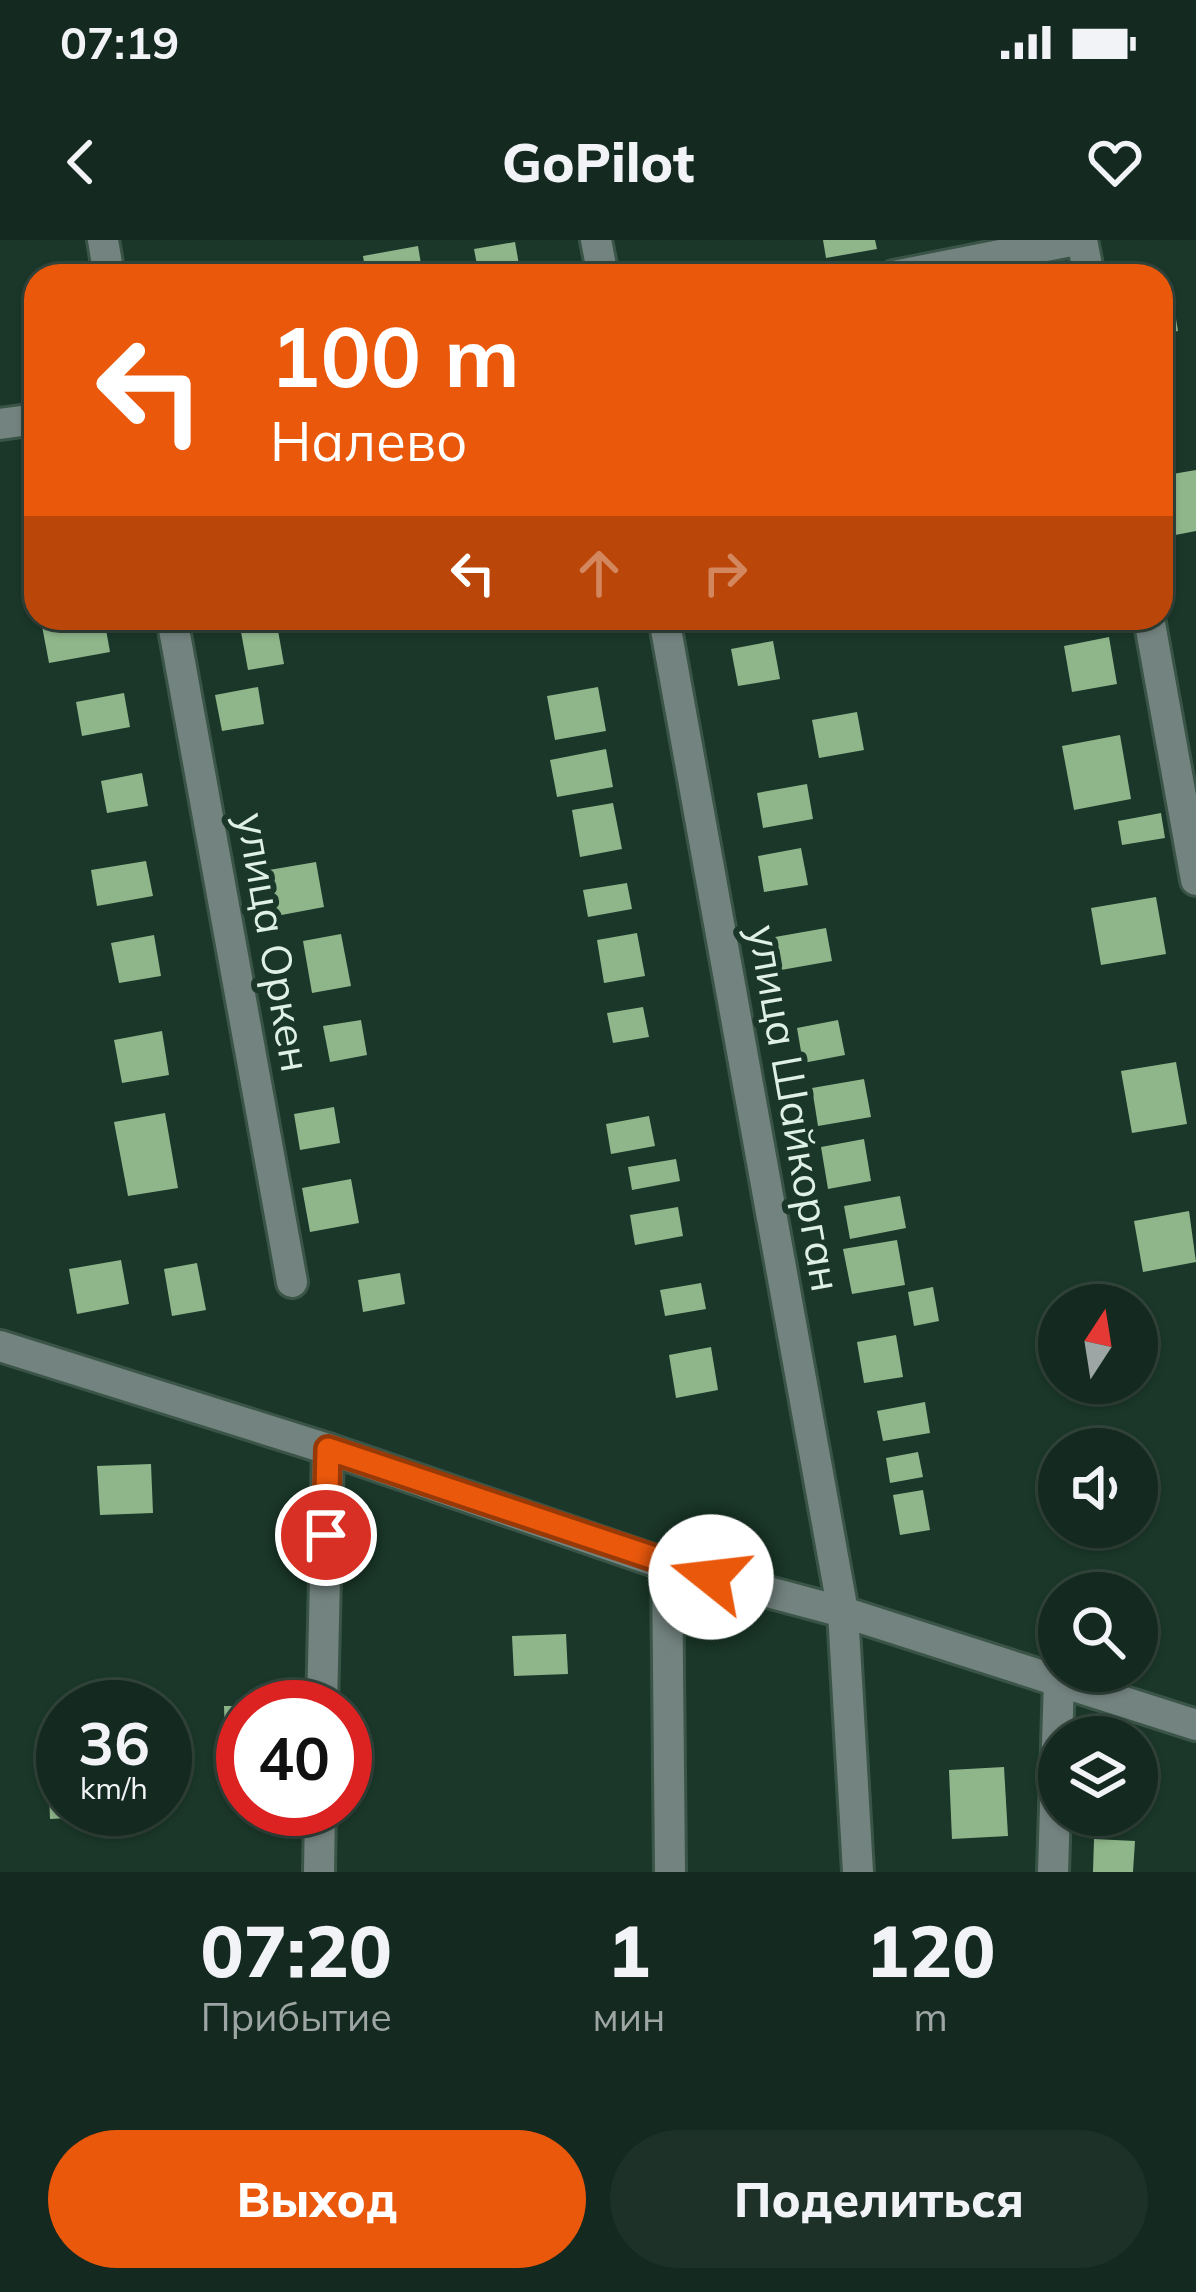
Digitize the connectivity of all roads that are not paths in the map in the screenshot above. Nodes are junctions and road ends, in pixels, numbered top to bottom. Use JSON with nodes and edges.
{"nodes":[{"id":1,"x":1079,"y":240,"type":"edge"},
{"id":2,"x":956,"y":264,"type":"edge"},
{"id":3,"x":174,"y":630,"type":"edge"},
{"id":4,"x":666,"y":630,"type":"edge"},
{"id":5,"x":1151,"y":630,"type":"edge"},
{"id":6,"x":1196,"y":880,"type":"edge"},
{"id":7,"x":292,"y":1282,"type":"dead end"},
{"id":8,"x":0,"y":1346,"type":"edge"},
{"id":9,"x":328,"y":1449,"type":"junction"},
{"id":10,"x":667,"y":1565,"type":"junction"},
{"id":11,"x":843,"y":1612,"type":"junction"},
{"id":12,"x":1038,"y":1672,"type":"edge"},
{"id":13,"x":323,"y":1680,"type":"edge"},
{"id":14,"x":1059,"y":1692,"type":"edge"},
{"id":15,"x":1098,"y":1692,"type":"edge"},
{"id":16,"x":1196,"y":1725,"type":"edge"},
{"id":17,"x":320,"y":1836,"type":"edge"},
{"id":18,"x":319,"y":1872,"type":"edge"},
{"id":19,"x":670,"y":1872,"type":"edge"},
{"id":20,"x":858,"y":1872,"type":"edge"},
{"id":21,"x":1052,"y":1872,"type":"edge"}],
"edges":[{"from":1,"to":2,"type":"street"},
{"from":3,"to":7,"type":"street","name":"улица Оркен"},
{"from":4,"to":11,"type":"street","name":"улица Шайкорган"},
{"from":5,"to":6,"type":"street"},
{"from":8,"to":9,"type":"street"},
{"from":9,"to":10,"type":"street"},
{"from":9,"to":13,"type":"street"},
{"from":10,"to":11,"type":"street"},
{"from":10,"to":19,"type":"street"},
{"from":11,"to":12,"type":"street"},
{"from":11,"to":20,"type":"street","name":"улица Шайкорган"},
{"from":14,"to":21,"type":"street"},
{"from":15,"to":16,"type":"street"},
{"from":17,"to":18,"type":"street"}]}
